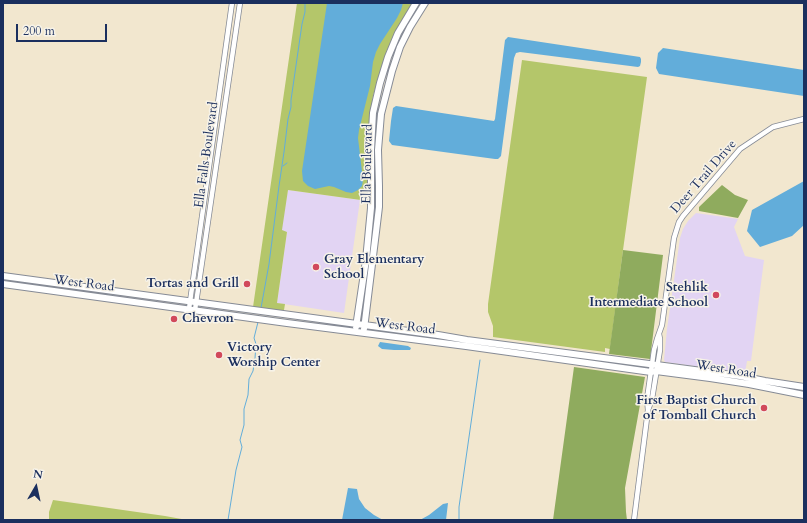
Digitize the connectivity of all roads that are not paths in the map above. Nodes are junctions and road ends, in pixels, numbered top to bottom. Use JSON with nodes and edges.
{"nodes":[{"id":1,"x":232,"y":3,"type":"edge"},
{"id":2,"x":240,"y":3,"type":"edge"},
{"id":3,"x":416,"y":3,"type":"edge"},
{"id":4,"x":425,"y":3,"type":"edge"},
{"id":5,"x":224,"y":54,"type":"junction"},
{"id":6,"x":232,"y":55,"type":"junction"},
{"id":7,"x":380,"y":83,"type":"junction"},
{"id":8,"x":388,"y":85,"type":"junction"},
{"id":9,"x":215,"y":119,"type":"junction"},
{"id":10,"x":804,"y":119,"type":"edge"},
{"id":11,"x":223,"y":120,"type":"junction"},
{"id":12,"x":371,"y":207,"type":"junction"},
{"id":13,"x":379,"y":207,"type":"junction"},
{"id":14,"x":366,"y":260,"type":"junction"},
{"id":15,"x":373,"y":261,"type":"junction"},
{"id":16,"x":3,"y":276,"type":"edge"},
{"id":17,"x":3,"y":284,"type":"edge"},
{"id":18,"x":80,"y":287,"type":"junction"},
{"id":19,"x":130,"y":293,"type":"junction"},
{"id":20,"x":79,"y":295,"type":"junction"},
{"id":21,"x":130,"y":301,"type":"junction"},
{"id":22,"x":190,"y":301,"type":"junction"},
{"id":23,"x":196,"y":302,"type":"junction"},
{"id":24,"x":192,"y":309,"type":"junction"},
{"id":25,"x":356,"y":324,"type":"junction"},
{"id":26,"x":364,"y":325,"type":"junction"},
{"id":27,"x":355,"y":332,"type":"junction"},
{"id":28,"x":363,"y":333,"type":"junction"},
{"id":29,"x":466,"y":343,"type":"junction"},
{"id":30,"x":511,"y":345,"type":"junction"},
{"id":31,"x":510,"y":352,"type":"junction"},
{"id":32,"x":606,"y":358,"type":"junction"},
{"id":33,"x":605,"y":366,"type":"junction"},
{"id":34,"x":654,"y":368,"type":"junction"},
{"id":35,"x":764,"y":384,"type":"junction"},
{"id":36,"x":804,"y":387,"type":"edge"},
{"id":37,"x":804,"y":394,"type":"edge"},
{"id":38,"x":634,"y":520,"type":"edge"}],
"edges":[{"from":1,"to":5,"type":"street","name":"Ella Falls Boulevard"},
{"from":2,"to":6,"type":"street","name":"Ella Falls Boulevard"},
{"from":3,"to":7,"type":"main road","name":"Ella Boulevard"},
{"from":4,"to":8,"type":"main road","name":"Ella Boulevard"},
{"from":5,"to":6,"type":"street"},
{"from":5,"to":9,"type":"street","name":"Ella Falls Boulevard"},
{"from":6,"to":11,"type":"street","name":"Ella Falls Boulevard"},
{"from":7,"to":8,"type":"main road"},
{"from":7,"to":12,"type":"main road","name":"Ella Boulevard"},
{"from":8,"to":13,"type":"main road","name":"Ella Boulevard"},
{"from":9,"to":11,"type":"street"},
{"from":9,"to":22,"type":"street","name":"Ella Falls Boulevard"},
{"from":10,"to":34,"type":"street","name":"Deer Trail Drive"},
{"from":11,"to":23,"type":"street","name":"Ella Falls Boulevard"},
{"from":12,"to":13,"type":"main road"},
{"from":12,"to":14,"type":"main road","name":"Ella Boulevard"},
{"from":13,"to":15,"type":"main road","name":"Ella Boulevard"},
{"from":14,"to":15,"type":"main road"},
{"from":14,"to":25,"type":"main road","name":"Ella Boulevard"},
{"from":15,"to":26,"type":"main road","name":"Ella Boulevard"},
{"from":16,"to":18,"type":"main road","name":"West Road"},
{"from":17,"to":20,"type":"main road","name":"West Road"},
{"from":18,"to":19,"type":"main road","name":"West Road"},
{"from":18,"to":20,"type":"main road"},
{"from":19,"to":21,"type":"main road"},
{"from":19,"to":22,"type":"main road","name":"West Road"},
{"from":20,"to":21,"type":"main road","name":"West Road"},
{"from":21,"to":24,"type":"main road","name":"West Road"},
{"from":22,"to":23,"type":"main road","name":"West Road"},
{"from":22,"to":24,"type":"street","name":"Ella Falls Boulevard"},
{"from":23,"to":24,"type":"street","name":"Ella Falls Boulevard"},
{"from":23,"to":25,"type":"main road","name":"West Road"},
{"from":24,"to":27,"type":"main road","name":"West Road"},
{"from":25,"to":26,"type":"main road","name":"West Road"},
{"from":25,"to":27,"type":"main road","name":"Ella Boulevard"},
{"from":26,"to":28,"type":"main road","name":"Ella Boulevard"},
{"from":26,"to":29,"type":"main road","name":"West Road"},
{"from":27,"to":28,"type":"main road","name":"West Road"},
{"from":28,"to":29,"type":"main road","name":"West Road"},
{"from":29,"to":30,"type":"main road","name":"West Road"},
{"from":29,"to":31,"type":"main road","name":"West Road"},
{"from":30,"to":31,"type":"main road"},
{"from":30,"to":32,"type":"main road","name":"West Road"},
{"from":31,"to":33,"type":"main road","name":"West Road"},
{"from":32,"to":33,"type":"main road"},
{"from":32,"to":34,"type":"main road","name":"West Road"},
{"from":33,"to":34,"type":"main road","name":"West Road"},
{"from":34,"to":35,"type":"main road","name":"West Road"},
{"from":34,"to":38,"type":"street","name":"Deer Trail Drive"},
{"from":35,"to":36,"type":"main road","name":"West Road"},
{"from":35,"to":37,"type":"main road","name":"West Road"}]}
